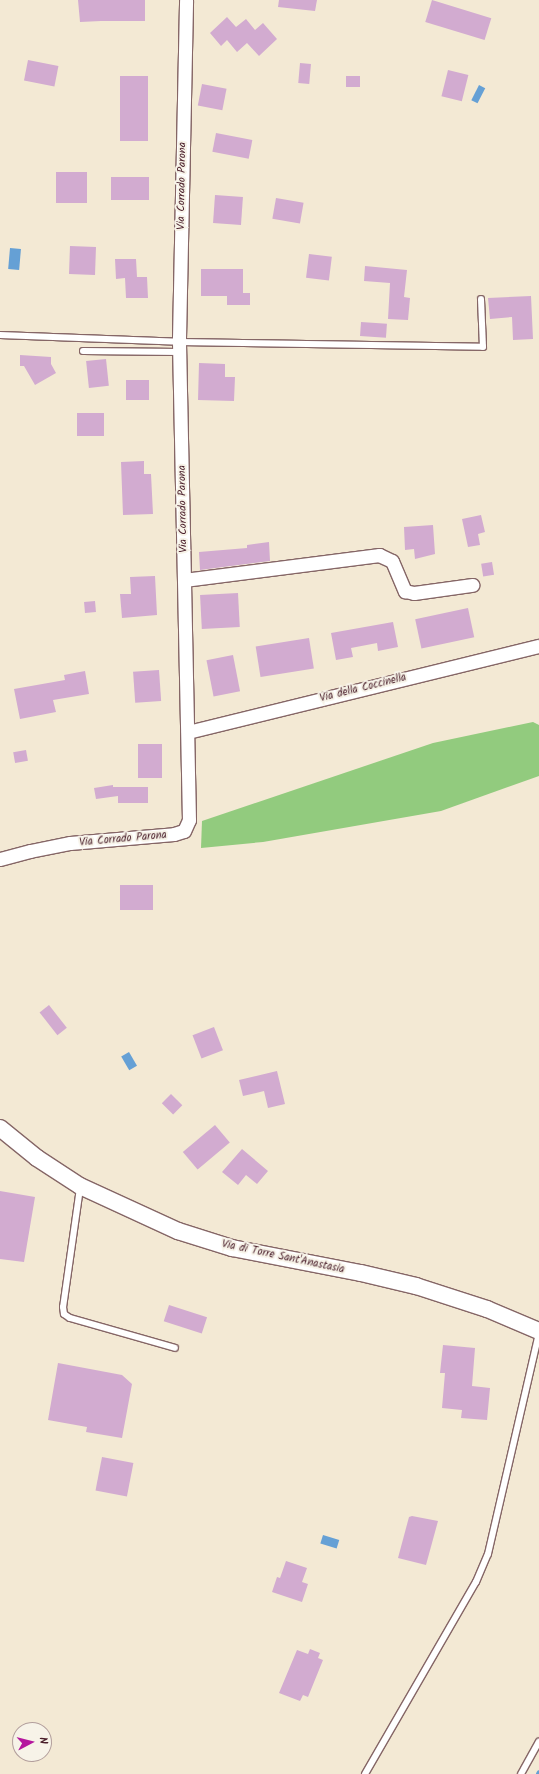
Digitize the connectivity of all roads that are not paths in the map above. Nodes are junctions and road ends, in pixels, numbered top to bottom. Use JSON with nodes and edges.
{"nodes":[{"id":1,"x":186,"y":0,"type":"edge"},
{"id":2,"x":481,"y":299,"type":"dead end"},
{"id":3,"x":0,"y":335,"type":"edge"},
{"id":4,"x":179,"y":347,"type":"junction"},
{"id":5,"x":83,"y":350,"type":"dead end"},
{"id":6,"x":184,"y":580,"type":"junction"},
{"id":7,"x":472,"y":585,"type":"dead end"},
{"id":8,"x":539,"y":646,"type":"edge"},
{"id":9,"x":188,"y":732,"type":"junction"},
{"id":10,"x":0,"y":859,"type":"edge"},
{"id":11,"x":0,"y":1128,"type":"edge"},
{"id":12,"x":80,"y":1186,"type":"junction"},
{"id":13,"x":539,"y":1332,"type":"edge"},
{"id":14,"x":175,"y":1348,"type":"dead end"},
{"id":15,"x":539,"y":1742,"type":"edge"},
{"id":16,"x":364,"y":1774,"type":"edge"},
{"id":17,"x":521,"y":1774,"type":"edge"}],
"edges":[{"from":1,"to":4,"type":"street","name":"Via Corrado Parona"},
{"from":2,"to":4,"type":"lane"},
{"from":3,"to":4,"type":"lane"},
{"from":4,"to":5,"type":"lane"},
{"from":4,"to":6,"type":"street","name":"Via Corrado Parona"},
{"from":6,"to":7,"type":"street"},
{"from":6,"to":9,"type":"street","name":"Via Corrado Parona"},
{"from":8,"to":9,"type":"street","name":"Via della Coccinella"},
{"from":9,"to":10,"type":"street","name":"Via Corrado Parona"},
{"from":11,"to":12,"type":"street","name":"Via di Torre Sant'Anastasia"},
{"from":12,"to":13,"type":"street","name":"Via di Torre Sant'Anastasia"},
{"from":12,"to":14,"type":"lane"},
{"from":13,"to":16,"type":"lane"},
{"from":15,"to":17,"type":"lane"}]}
